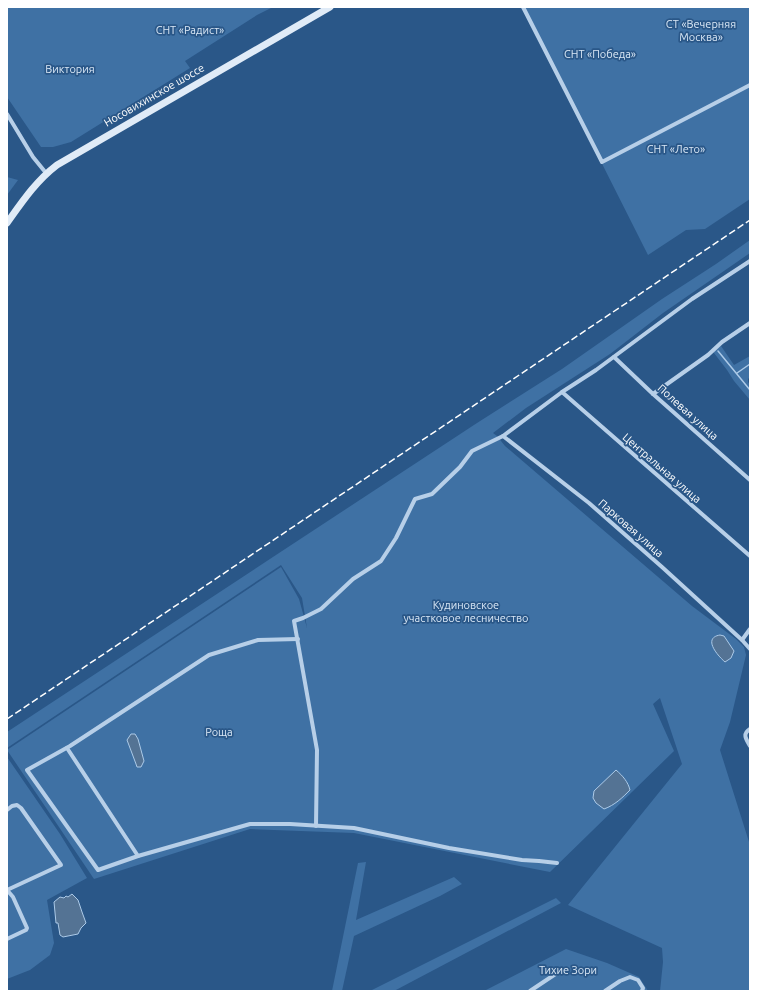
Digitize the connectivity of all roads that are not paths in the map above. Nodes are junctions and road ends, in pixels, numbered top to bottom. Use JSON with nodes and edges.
{"nodes":[{"id":1,"x":330,"y":7,"type":"edge"},
{"id":2,"x":523,"y":7,"type":"edge"},
{"id":3,"x":750,"y":85,"type":"edge"},
{"id":4,"x":7,"y":114,"type":"edge"},
{"id":5,"x":46,"y":173,"type":"junction"},
{"id":6,"x":7,"y":223,"type":"edge"},
{"id":7,"x":750,"y":261,"type":"edge"},
{"id":8,"x":750,"y":323,"type":"edge"},
{"id":9,"x":614,"y":357,"type":"junction"},
{"id":10,"x":562,"y":392,"type":"junction"},
{"id":11,"x":653,"y":394,"type":"junction"},
{"id":12,"x":503,"y":436,"type":"junction"},
{"id":13,"x":750,"y":480,"type":"edge"},
{"id":14,"x":750,"y":556,"type":"edge"},
{"id":15,"x":750,"y":629,"type":"edge"},
{"id":16,"x":298,"y":639,"type":"junction"},
{"id":17,"x":742,"y":640,"type":"junction"},
{"id":18,"x":750,"y":649,"type":"edge"},
{"id":19,"x":750,"y":729,"type":"edge"},
{"id":20,"x":750,"y":746,"type":"edge"},
{"id":21,"x":67,"y":748,"type":"junction"},
{"id":22,"x":7,"y":810,"type":"edge"},
{"id":23,"x":316,"y":826,"type":"junction"},
{"id":24,"x":138,"y":856,"type":"junction"},
{"id":25,"x":557,"y":863,"type":"dead end"},
{"id":26,"x":7,"y":890,"type":"edge"},
{"id":27,"x":7,"y":939,"type":"edge"},
{"id":28,"x":557,"y":973,"type":"dead end"},
{"id":29,"x":530,"y":991,"type":"edge"},
{"id":30,"x":605,"y":991,"type":"edge"},
{"id":31,"x":642,"y":991,"type":"edge"}],
"edges":[{"from":1,"to":5,"type":"main road","name":"Носовихинское шоссе"},
{"from":2,"to":3,"type":"street"},
{"from":4,"to":5,"type":"street"},
{"from":5,"to":6,"type":"main road","name":"Носовихинское шоссе"},
{"from":7,"to":9,"type":"street"},
{"from":8,"to":11,"type":"street"},
{"from":9,"to":10,"type":"street"},
{"from":9,"to":11,"type":"street","name":"Полевая улица"},
{"from":10,"to":12,"type":"street"},
{"from":10,"to":14,"type":"street","name":"Центральная улица"},
{"from":11,"to":13,"type":"street","name":"Полевая улица"},
{"from":12,"to":16,"type":"street"},
{"from":12,"to":17,"type":"street","name":"Парковая улица"},
{"from":15,"to":17,"type":"street"},
{"from":16,"to":21,"type":"street"},
{"from":16,"to":23,"type":"street"},
{"from":17,"to":18,"type":"street","name":"Парковая улица"},
{"from":19,"to":20,"type":"street"},
{"from":21,"to":24,"type":"street"},
{"from":21,"to":24,"type":"street"},
{"from":22,"to":26,"type":"street"},
{"from":23,"to":24,"type":"street"},
{"from":23,"to":25,"type":"street"},
{"from":26,"to":27,"type":"street"},
{"from":28,"to":29,"type":"street"},
{"from":30,"to":31,"type":"street"}]}
